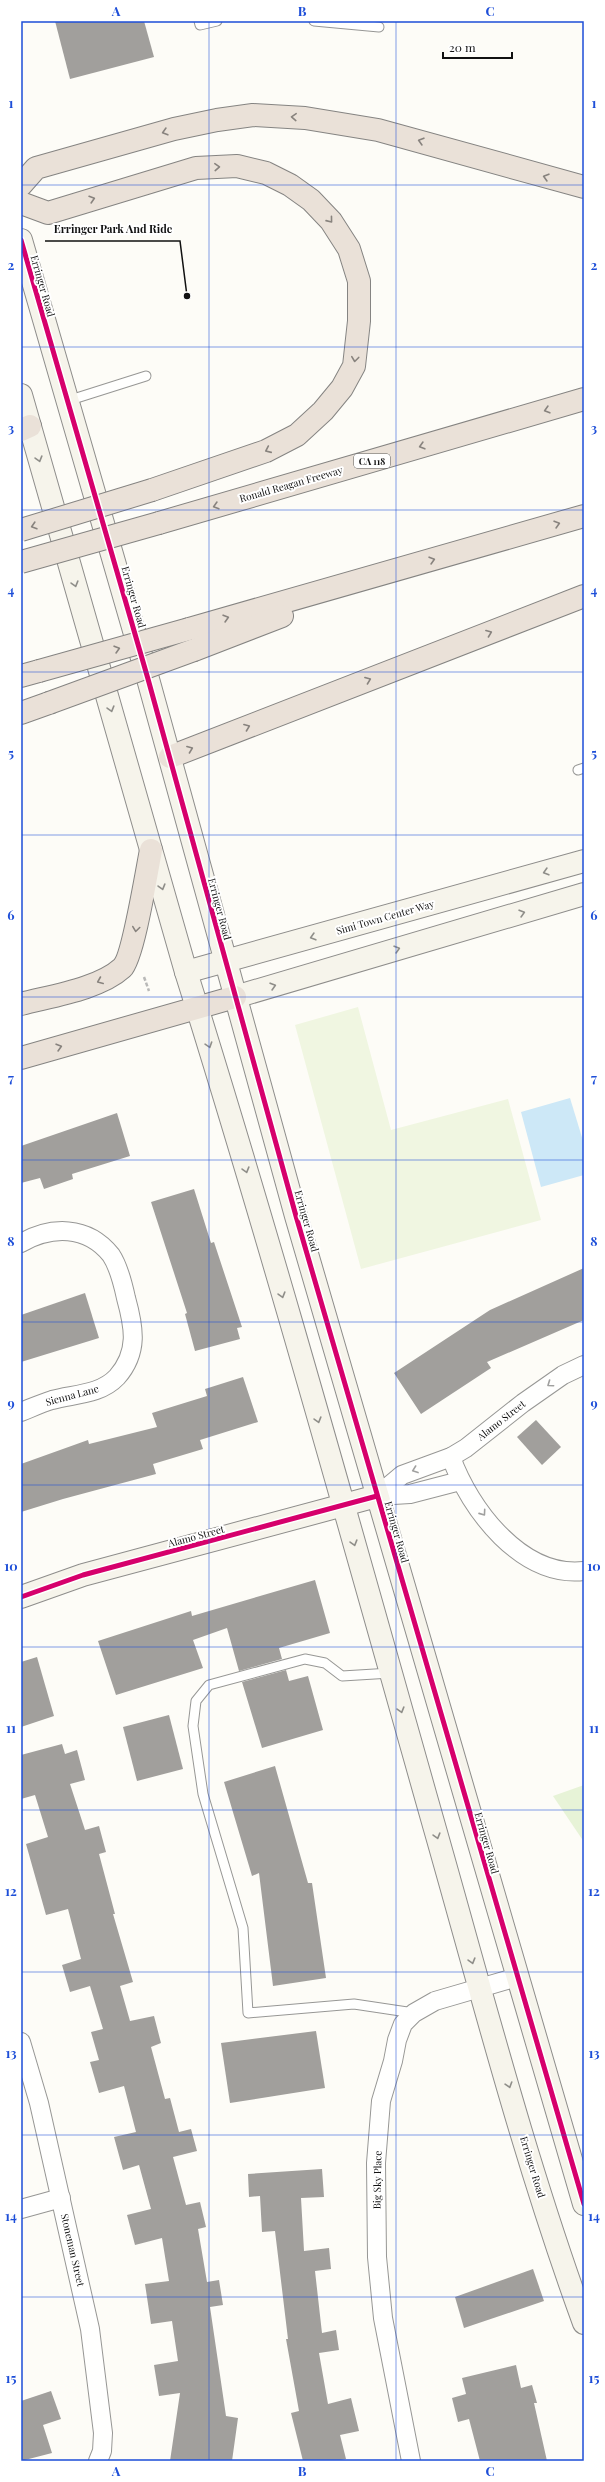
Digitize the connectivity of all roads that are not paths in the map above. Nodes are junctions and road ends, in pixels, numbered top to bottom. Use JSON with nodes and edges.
{"nodes":[{"id":1,"x":199,"y":21,"type":"edge"},
{"id":2,"x":217,"y":21,"type":"edge"},
{"id":3,"x":314,"y":21,"type":"edge"},
{"id":4,"x":379,"y":27,"type":"dead end"},
{"id":5,"x":21,"y":185,"type":"edge"},
{"id":6,"x":584,"y":187,"type":"edge"},
{"id":7,"x":21,"y":203,"type":"edge"},
{"id":8,"x":21,"y":240,"type":"edge"},
{"id":9,"x":146,"y":376,"type":"dead end"},
{"id":10,"x":21,"y":395,"type":"edge"},
{"id":11,"x":584,"y":399,"type":"edge"},
{"id":12,"x":67,"y":401,"type":"junction"},
{"id":13,"x":26,"y":428,"type":"edge"},
{"id":14,"x":584,"y":516,"type":"edge"},
{"id":15,"x":21,"y":530,"type":"edge"},
{"id":16,"x":21,"y":562,"type":"edge"},
{"id":17,"x":410,"y":566,"type":"junction"},
{"id":18,"x":584,"y":596,"type":"edge"},
{"id":19,"x":30,"y":674,"type":"edge"},
{"id":20,"x":21,"y":713,"type":"edge"},
{"id":21,"x":170,"y":757,"type":"junction"},
{"id":22,"x":151,"y":850,"type":"junction"},
{"id":23,"x":584,"y":861,"type":"edge"},
{"id":24,"x":584,"y":894,"type":"edge"},
{"id":25,"x":225,"y":961,"type":"junction"},
{"id":26,"x":186,"y":972,"type":"junction"},
{"id":27,"x":235,"y":997,"type":"junction"},
{"id":28,"x":21,"y":1004,"type":"edge"},
{"id":29,"x":197,"y":1008,"type":"junction"},
{"id":30,"x":21,"y":1058,"type":"edge"},
{"id":31,"x":21,"y":1243,"type":"edge"},
{"id":32,"x":584,"y":1365,"type":"edge"},
{"id":33,"x":21,"y":1412,"type":"edge"},
{"id":34,"x":452,"y":1457,"type":"junction"},
{"id":35,"x":460,"y":1481,"type":"junction"},
{"id":36,"x":377,"y":1496,"type":"junction"},
{"id":37,"x":343,"y":1506,"type":"junction"},
{"id":38,"x":584,"y":1571,"type":"edge"},
{"id":39,"x":21,"y":1597,"type":"edge"},
{"id":40,"x":391,"y":1673,"type":"junction"},
{"id":41,"x":517,"y":1977,"type":"junction"},
{"id":42,"x":480,"y":1988,"type":"junction"},
{"id":43,"x":414,"y":2013,"type":"junction"},
{"id":44,"x":21,"y":2042,"type":"edge"},
{"id":45,"x":61,"y":2198,"type":"junction"},
{"id":46,"x":584,"y":2204,"type":"edge"},
{"id":47,"x":21,"y":2209,"type":"edge"},
{"id":48,"x":584,"y":2324,"type":"edge"},
{"id":49,"x":98,"y":2461,"type":"edge"},
{"id":50,"x":411,"y":2461,"type":"edge"}],
"edges":[{"from":1,"to":2,"type":"lane"},
{"from":3,"to":4,"type":"lane"},
{"from":6,"to":5,"type":"highway","one_way":true},
{"from":7,"to":15,"type":"highway","one_way":true,"bridge":true},
{"from":8,"to":12,"type":"main road","name":"Erringer Road"},
{"from":9,"to":12,"type":"lane"},
{"from":10,"to":13,"type":"main road","name":"Erringer Road"},
{"from":11,"to":16,"type":"highway","name":"Ronald Reagan Freeway","number":"CA 118","one_way":true,"bridge":true},
{"from":12,"to":21,"type":"main road","name":"Erringer Road"},
{"from":13,"to":22,"type":"main road","name":"Erringer Road","one_way":true},
{"from":17,"to":14,"type":"highway","one_way":true},
{"from":19,"to":17,"type":"highway","one_way":true,"bridge":true},
{"from":17,"to":20,"type":"highway","bridge":true},
{"from":21,"to":18,"type":"highway","one_way":true},
{"from":21,"to":25,"type":"main road","name":"Erringer Road"},
{"from":22,"to":26,"type":"main road","name":"Erringer Road","one_way":true},
{"from":22,"to":28,"type":"highway","one_way":true},
{"from":23,"to":25,"type":"main road","name":"Simi Town Center Way","one_way":true},
{"from":27,"to":24,"type":"main road","one_way":true},
{"from":25,"to":26,"type":"main road","name":"Simi Town Center Way"},
{"from":25,"to":27,"type":"main road","name":"Erringer Road"},
{"from":26,"to":29,"type":"main road","name":"Erringer Road"},
{"from":27,"to":29,"type":"highway"},
{"from":27,"to":36,"type":"main road","name":"Erringer Road"},
{"from":30,"to":29,"type":"highway","one_way":true},
{"from":29,"to":37,"type":"main road","name":"Erringer Road","one_way":true},
{"from":31,"to":33,"type":"street","name":"Sienna Lane"},
{"from":32,"to":34,"type":"street","name":"Alamo Street","one_way":true},
{"from":34,"to":35,"type":"street"},
{"from":34,"to":36,"type":"street","name":"Alamo Street","one_way":true},
{"from":35,"to":36,"type":"street","name":"Alamo Street"},
{"from":35,"to":38,"type":"street","one_way":true},
{"from":36,"to":37,"type":"main road","name":"Alamo Street"},
{"from":36,"to":41,"type":"main road","name":"Erringer Road"},
{"from":37,"to":39,"type":"main road","name":"Alamo Street"},
{"from":37,"to":40,"type":"main road","name":"Erringer Road","one_way":true},
{"from":40,"to":42,"type":"main road","name":"Erringer Road","one_way":true},
{"from":40,"to":43,"type":"lane"},
{"from":41,"to":42,"type":"street","name":"Big Sky Place"},
{"from":41,"to":46,"type":"main road","name":"Erringer Road"},
{"from":42,"to":43,"type":"street","name":"Big Sky Place"},
{"from":42,"to":48,"type":"main road","name":"Erringer Road","one_way":true},
{"from":43,"to":50,"type":"street","name":"Big Sky Place"},
{"from":44,"to":45,"type":"street","name":"Stoneman Street"},
{"from":45,"to":47,"type":"street"},
{"from":45,"to":49,"type":"street","name":"Stoneman Street"}]}
